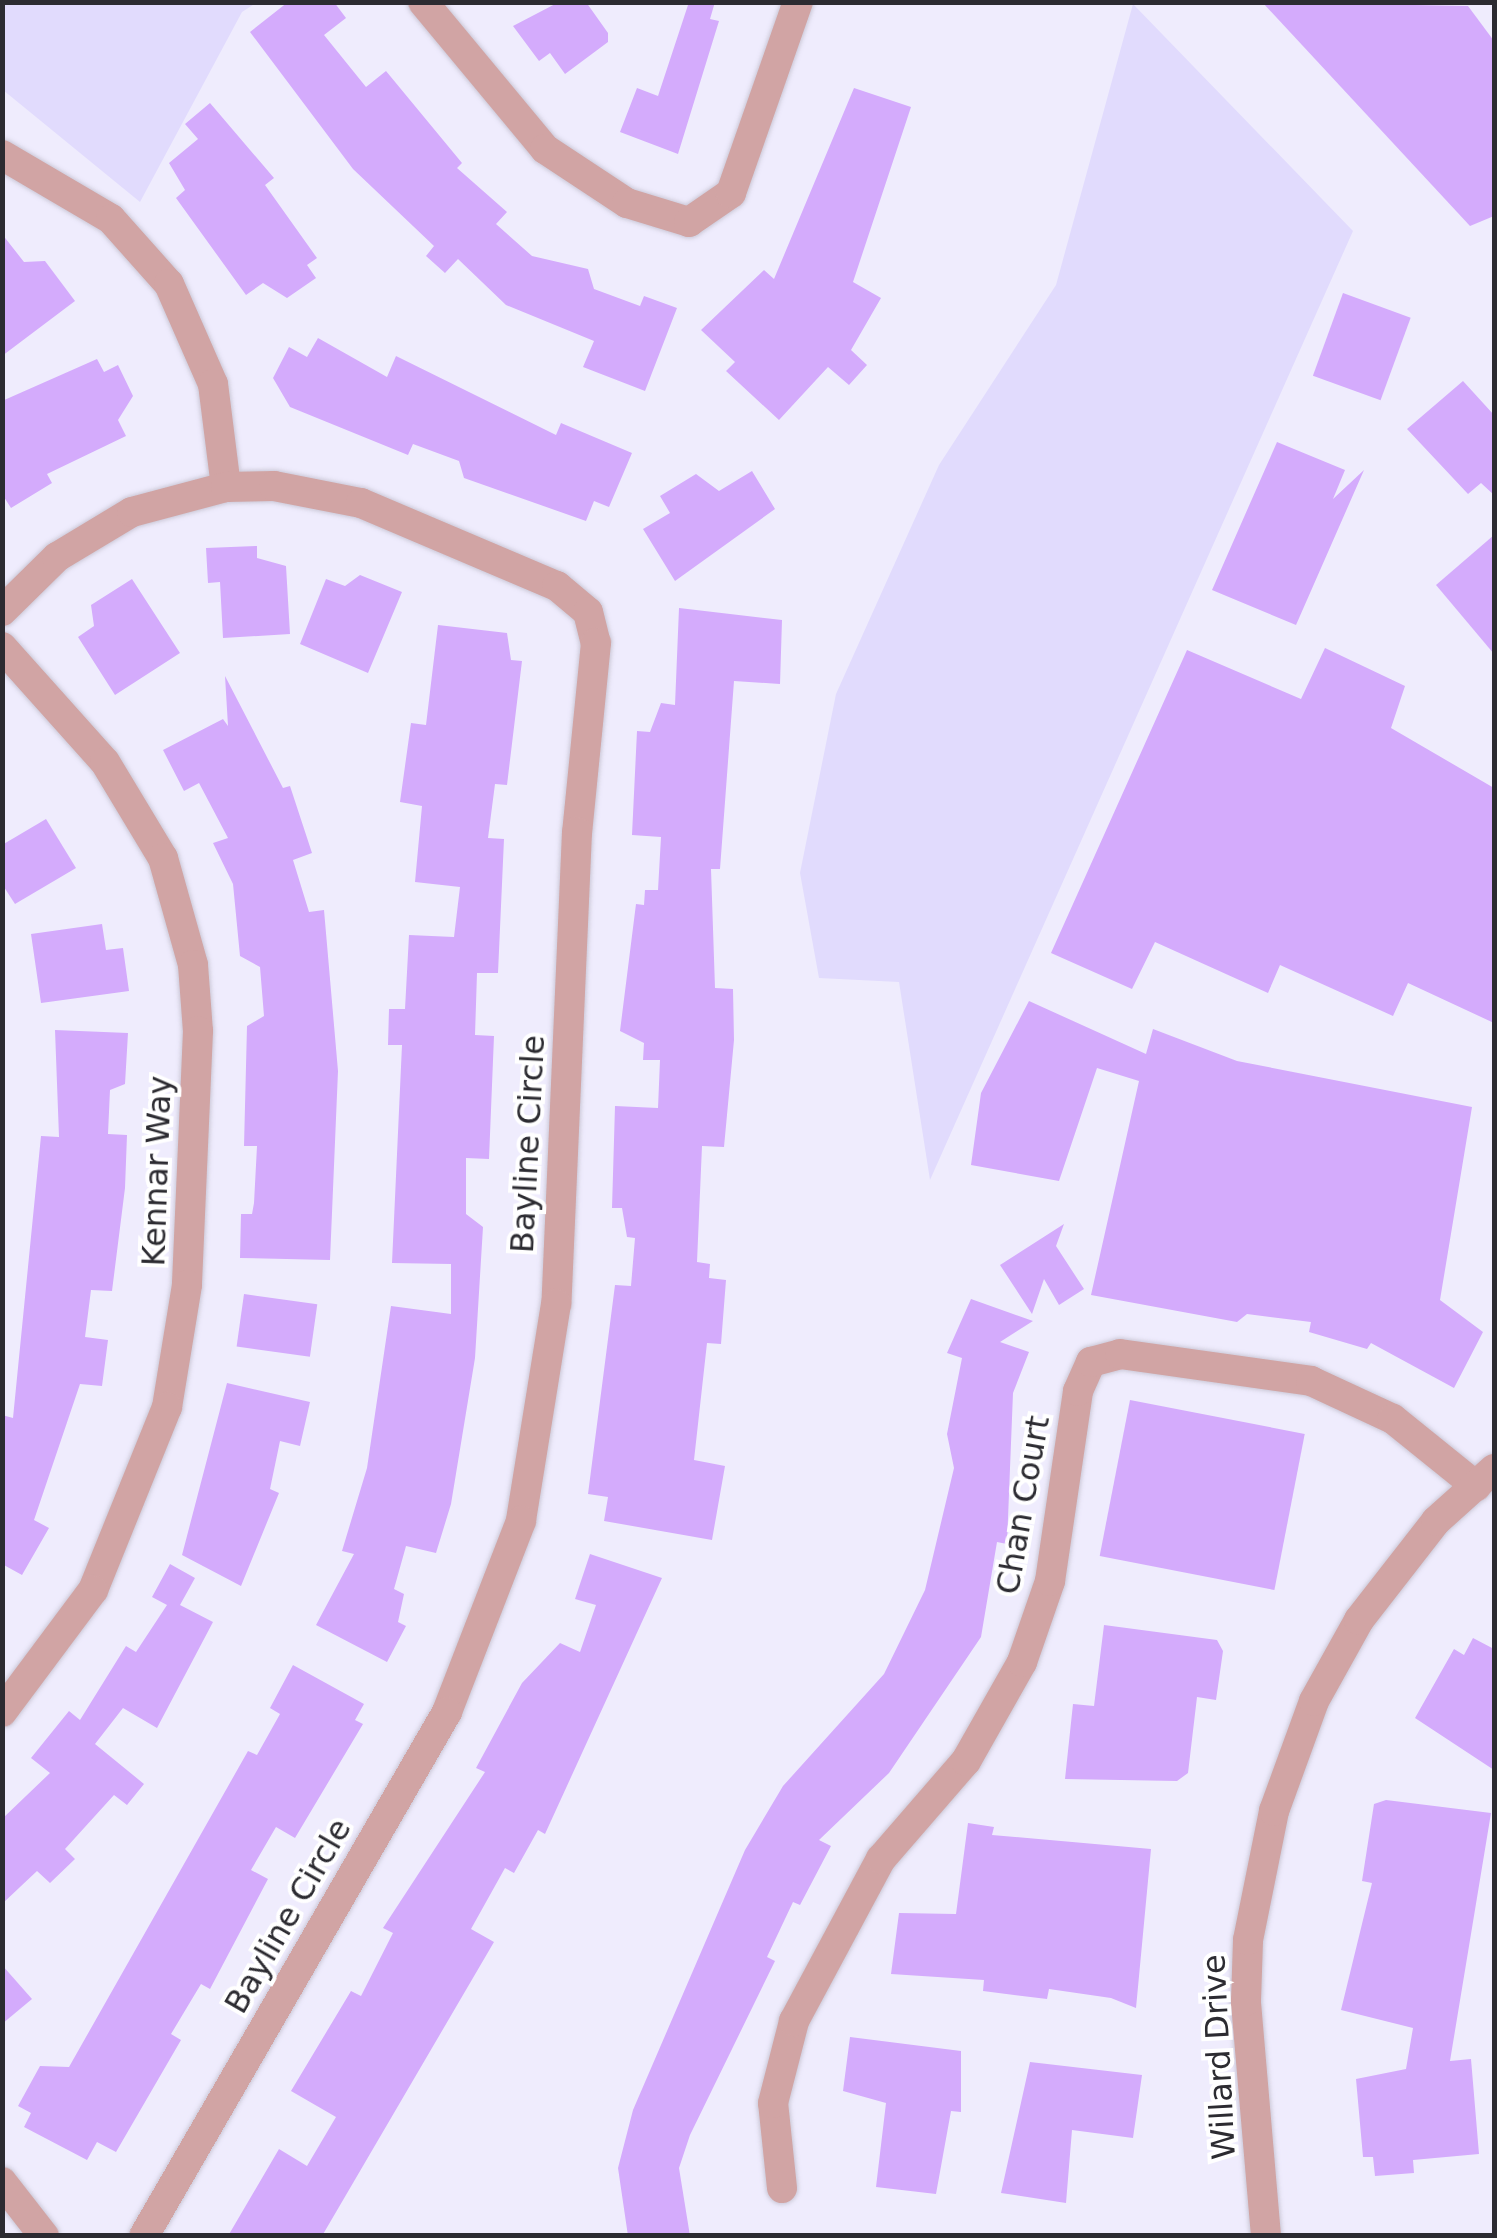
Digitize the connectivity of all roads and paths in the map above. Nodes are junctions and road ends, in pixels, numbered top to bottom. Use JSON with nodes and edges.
{"nodes":[{"id":1,"x":423,"y":2,"type":"edge"},
{"id":2,"x":798,"y":2,"type":"edge"},
{"id":3,"x":2,"y":154,"type":"edge"},
{"id":4,"x":226,"y":487,"type":"junction"},
{"id":5,"x":2,"y":610,"type":"edge"},
{"id":6,"x":2,"y":647,"type":"edge"},
{"id":7,"x":1485,"y":1478,"type":"edge"},
{"id":8,"x":2,"y":1712,"type":"edge"},
{"id":9,"x":2,"y":2182,"type":"edge"},
{"id":10,"x":782,"y":2188,"type":"dead end"},
{"id":11,"x":44,"y":2236,"type":"edge"},
{"id":12,"x":144,"y":2236,"type":"edge"},
{"id":13,"x":1266,"y":2236,"type":"edge"}],
"edges":[{"from":1,"to":2,"type":"street"},
{"from":3,"to":4,"type":"street"},
{"from":4,"to":5,"type":"street","name":"Bayline Circle"},
{"from":4,"to":12,"type":"street","name":"Bayline Circle"},
{"from":6,"to":8,"type":"street","name":"Kennar Way"},
{"from":7,"to":10,"type":"street","name":"Chan Court"},
{"from":7,"to":13,"type":"street","name":"Willard Drive"},
{"from":9,"to":11,"type":"street"}]}
